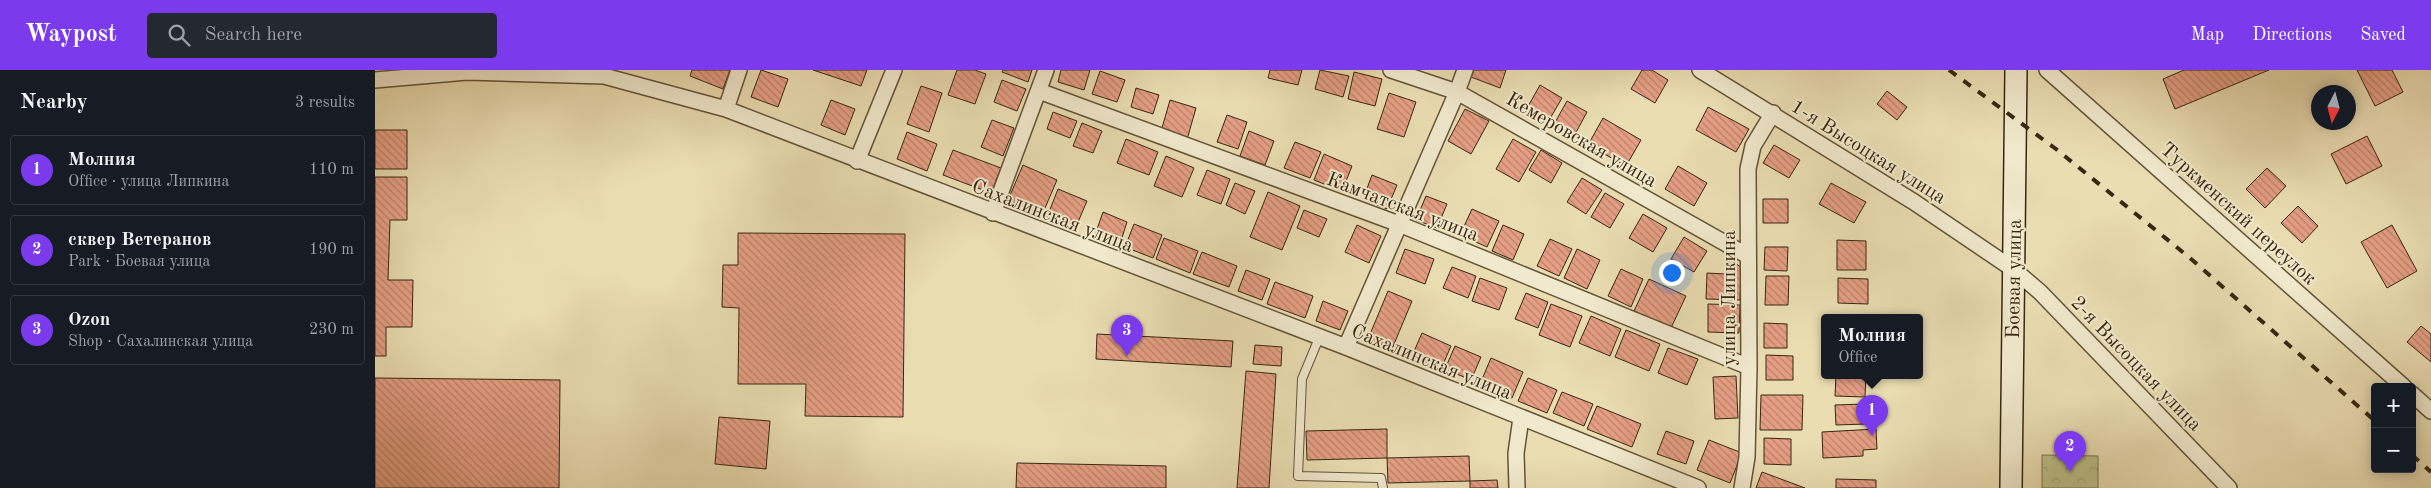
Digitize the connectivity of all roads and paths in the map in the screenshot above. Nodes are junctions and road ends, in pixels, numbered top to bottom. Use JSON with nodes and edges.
{"nodes":[{"id":1,"x":739,"y":70,"type":"edge"},
{"id":2,"x":894,"y":70,"type":"edge"},
{"id":3,"x":1046,"y":70,"type":"edge"},
{"id":4,"x":1391,"y":70,"type":"edge"},
{"id":5,"x":1465,"y":70,"type":"edge"},
{"id":6,"x":1700,"y":70,"type":"edge"},
{"id":7,"x":2016,"y":70,"type":"edge"},
{"id":8,"x":2047,"y":70,"type":"edge"},
{"id":9,"x":467,"y":71,"type":"edge"},
{"id":10,"x":375,"y":80,"type":"edge"},
{"id":11,"x":1039,"y":91,"type":"junction"},
{"id":12,"x":1457,"y":92,"type":"junction"},
{"id":13,"x":726,"y":109,"type":"junction"},
{"id":14,"x":1773,"y":114,"type":"junction"},
{"id":15,"x":857,"y":161,"type":"junction"},
{"id":16,"x":993,"y":213,"type":"junction"},
{"id":17,"x":1399,"y":224,"type":"junction"},
{"id":18,"x":1748,"y":256,"type":"junction"},
{"id":19,"x":2013,"y":269,"type":"junction"},
{"id":20,"x":1319,"y":338,"type":"junction"},
{"id":21,"x":1346,"y":347,"type":"junction"},
{"id":22,"x":1749,"y":367,"type":"junction"},
{"id":23,"x":2399,"y":383,"type":"edge"},
{"id":24,"x":2416,"y":398,"type":"edge"},
{"id":25,"x":2431,"y":411,"type":"edge"},
{"id":26,"x":1521,"y":418,"type":"junction"},
{"id":27,"x":1383,"y":488,"type":"edge"},
{"id":28,"x":1517,"y":488,"type":"edge"},
{"id":29,"x":1698,"y":488,"type":"edge"},
{"id":30,"x":1742,"y":488,"type":"edge"},
{"id":31,"x":2011,"y":488,"type":"edge"},
{"id":32,"x":2229,"y":488,"type":"edge"}],
"edges":[{"from":1,"to":13,"type":"street"},
{"from":2,"to":15,"type":"street"},
{"from":3,"to":11,"type":"street"},
{"from":4,"to":12,"type":"street","name":"Кемеровская улица"},
{"from":5,"to":12,"type":"street"},
{"from":6,"to":14,"type":"street","name":"1-я Высоцкая улица"},
{"from":7,"to":19,"type":"main road","name":"Боевая улица"},
{"from":8,"to":23,"type":"street","name":"Туркменский переулок"},
{"from":9,"to":10,"type":"street","name":"Сахалинская улица"},
{"from":9,"to":13,"type":"street","name":"Сахалинская улица"},
{"from":11,"to":16,"type":"street"},
{"from":11,"to":17,"type":"street","name":"Камчатская улица"},
{"from":12,"to":17,"type":"street"},
{"from":12,"to":18,"type":"street","name":"Кемеровская улица"},
{"from":13,"to":15,"type":"street","name":"Сахалинская улица"},
{"from":14,"to":18,"type":"street","name":"улица Липкина"},
{"from":14,"to":19,"type":"street","name":"1-я Высоцкая улица"},
{"from":15,"to":16,"type":"street","name":"Сахалинская улица"},
{"from":16,"to":20,"type":"street","name":"Сахалинская улица"},
{"from":17,"to":21,"type":"street"},
{"from":17,"to":22,"type":"street","name":"Камчатская улица"},
{"from":18,"to":22,"type":"street","name":"улица Липкина"},
{"from":19,"to":31,"type":"main road","name":"Боевая улица"},
{"from":19,"to":32,"type":"street","name":"2-я Высоцкая улица"},
{"from":20,"to":21,"type":"street","name":"Сахалинская улица"},
{"from":20,"to":27,"type":"lane"},
{"from":21,"to":26,"type":"street","name":"Сахалинская улица"},
{"from":22,"to":30,"type":"street","name":"улица Липкина"},
{"from":24,"to":25,"type":"street"},
{"from":26,"to":28,"type":"street"},
{"from":26,"to":29,"type":"street","name":"Сахалинская улица"}]}
